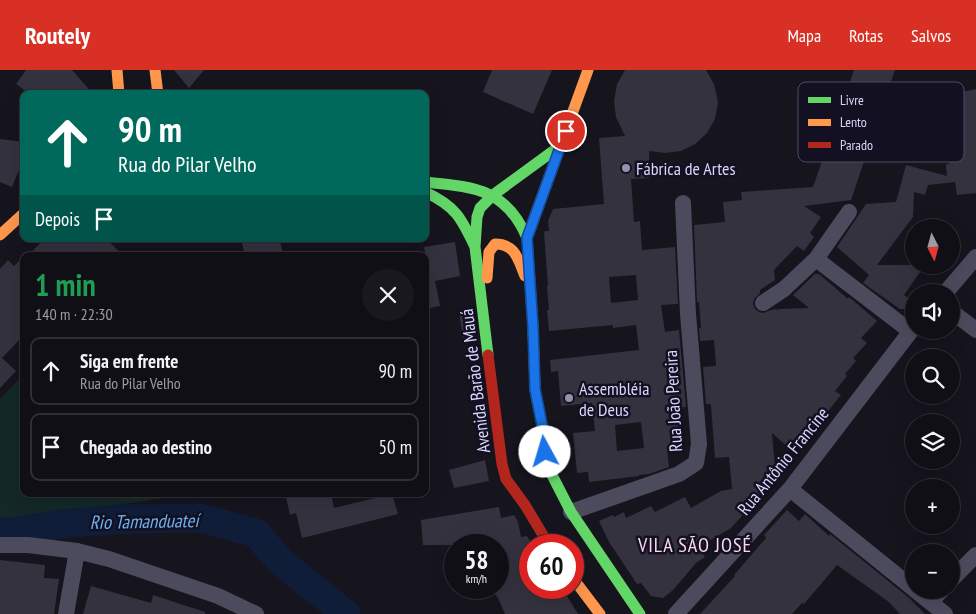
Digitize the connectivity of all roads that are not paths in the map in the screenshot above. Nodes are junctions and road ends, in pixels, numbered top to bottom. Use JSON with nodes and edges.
{"nodes":[{"id":1,"x":117,"y":70,"type":"edge"},
{"id":2,"x":155,"y":70,"type":"edge"},
{"id":3,"x":588,"y":70,"type":"edge"},
{"id":4,"x":119,"y":90,"type":"edge"},
{"id":5,"x":158,"y":90,"type":"edge"},
{"id":6,"x":560,"y":146,"type":"junction"},
{"id":7,"x":429,"y":182,"type":"edge"},
{"id":8,"x":429,"y":194,"type":"edge"},
{"id":9,"x":492,"y":195,"type":"junction"},
{"id":10,"x":683,"y":203,"type":"dead end"},
{"id":11,"x":849,"y":212,"type":"dead end"},
{"id":12,"x":20,"y":217,"type":"edge"},
{"id":13,"x":0,"y":235,"type":"edge"},
{"id":14,"x":527,"y":238,"type":"junction"},
{"id":15,"x":476,"y":247,"type":"junction"},
{"id":16,"x":976,"y":257,"type":"edge"},
{"id":17,"x":816,"y":258,"type":"junction"},
{"id":18,"x":953,"y":284,"type":"edge"},
{"id":19,"x":481,"y":288,"type":"junction"},
{"id":20,"x":531,"y":289,"type":"junction"},
{"id":21,"x":763,"y":303,"type":"dead end"},
{"id":22,"x":960,"y":318,"type":"edge"},
{"id":23,"x":905,"y":324,"type":"edge"},
{"id":24,"x":976,"y":330,"type":"edge"},
{"id":25,"x":905,"y":338,"type":"edge"},
{"id":26,"x":790,"y":489,"type":"junction"},
{"id":27,"x":571,"y":512,"type":"junction"},
{"id":28,"x":543,"y":534,"type":"edge"},
{"id":29,"x":0,"y":544,"type":"edge"},
{"id":30,"x":77,"y":551,"type":"junction"},
{"id":31,"x":976,"y":555,"type":"edge"},
{"id":32,"x":960,"y":571,"type":"edge"},
{"id":33,"x":905,"y":583,"type":"edge"},
{"id":34,"x":584,"y":593,"type":"edge"},
{"id":35,"x":926,"y":599,"type":"edge"},
{"id":36,"x":933,"y":599,"type":"edge"},
{"id":37,"x":930,"y":602,"type":"junction"},
{"id":38,"x":66,"y":614,"type":"edge"},
{"id":39,"x":256,"y":614,"type":"edge"},
{"id":40,"x":600,"y":614,"type":"edge"},
{"id":41,"x":640,"y":614,"type":"edge"},
{"id":42,"x":676,"y":614,"type":"edge"},
{"id":43,"x":945,"y":614,"type":"edge"}],
"edges":[{"from":1,"to":4,"type":"main road"},
{"from":2,"to":5,"type":"main road"},
{"from":3,"to":6,"type":"main road"},
{"from":6,"to":9,"type":"main road"},
{"from":6,"to":14,"type":"main road"},
{"from":7,"to":9,"type":"main road"},
{"from":8,"to":15,"type":"main road","name":"Avenida Barão de Mauá"},
{"from":9,"to":14,"type":"main road"},
{"from":9,"to":15,"type":"main road"},
{"from":10,"to":27,"type":"street","name":"Rua João Pereira"},
{"from":11,"to":17,"type":"street"},
{"from":12,"to":13,"type":"main road"},
{"from":14,"to":20,"type":"main road"},
{"from":15,"to":19,"type":"main road","name":"Avenida Barão de Mauá"},
{"from":16,"to":18,"type":"street"},
{"from":17,"to":21,"type":"street"},
{"from":17,"to":23,"type":"street"},
{"from":19,"to":20,"type":"main road"},
{"from":19,"to":28,"type":"main road","name":"Avenida Barão de Mauá"},
{"from":20,"to":27,"type":"main road"},
{"from":22,"to":24,"type":"street"},
{"from":25,"to":26,"type":"street","name":"Rua Antônio Francine"},
{"from":26,"to":33,"type":"street"},
{"from":26,"to":42,"type":"street","name":"Rua Antônio Francine"},
{"from":27,"to":41,"type":"main road"},
{"from":29,"to":30,"type":"street"},
{"from":30,"to":38,"type":"street"},
{"from":30,"to":39,"type":"street"},
{"from":31,"to":32,"type":"street"},
{"from":34,"to":40,"type":"main road"},
{"from":35,"to":37,"type":"street"},
{"from":36,"to":37,"type":"street"},
{"from":37,"to":43,"type":"street"}]}
